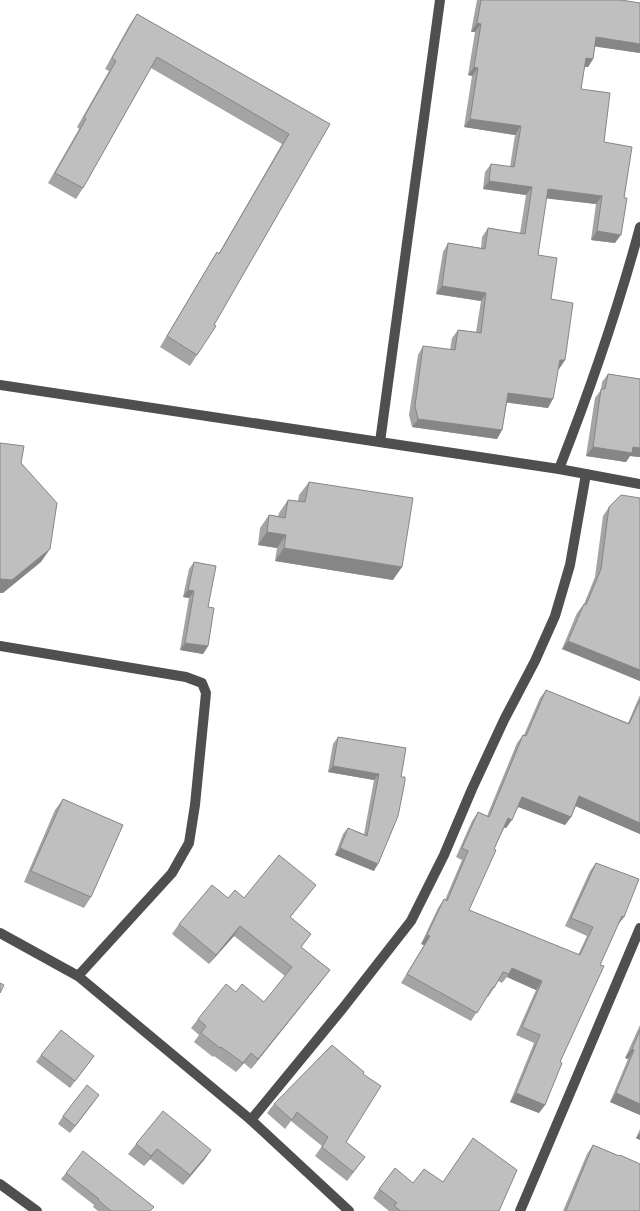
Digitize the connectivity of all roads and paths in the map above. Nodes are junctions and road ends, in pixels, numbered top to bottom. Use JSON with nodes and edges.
{"nodes":[{"id":1,"x":440,"y":0,"type":"edge"},
{"id":2,"x":640,"y":227,"type":"edge"},
{"id":3,"x":0,"y":385,"type":"edge"},
{"id":4,"x":380,"y":442,"type":"junction"},
{"id":5,"x":559,"y":469,"type":"junction"},
{"id":6,"x":586,"y":474,"type":"junction"},
{"id":7,"x":640,"y":484,"type":"edge"},
{"id":8,"x":0,"y":646,"type":"edge"},
{"id":9,"x":640,"y":928,"type":"edge"},
{"id":10,"x":0,"y":933,"type":"edge"},
{"id":11,"x":78,"y":976,"type":"junction"},
{"id":12,"x":251,"y":1120,"type":"junction"},
{"id":13,"x":0,"y":1184,"type":"edge"},
{"id":14,"x":37,"y":1211,"type":"edge"},
{"id":15,"x":349,"y":1211,"type":"edge"},
{"id":16,"x":520,"y":1211,"type":"edge"}],
"edges":[{"from":1,"to":4,"type":"street"},
{"from":2,"to":5,"type":"street"},
{"from":3,"to":4,"type":"street"},
{"from":4,"to":5,"type":"street"},
{"from":5,"to":6,"type":"street"},
{"from":6,"to":7,"type":"street"},
{"from":6,"to":12,"type":"street"},
{"from":8,"to":11,"type":"street"},
{"from":9,"to":16,"type":"street"},
{"from":10,"to":11,"type":"street"},
{"from":11,"to":12,"type":"street"},
{"from":12,"to":15,"type":"street"},
{"from":13,"to":14,"type":"street"}]}
